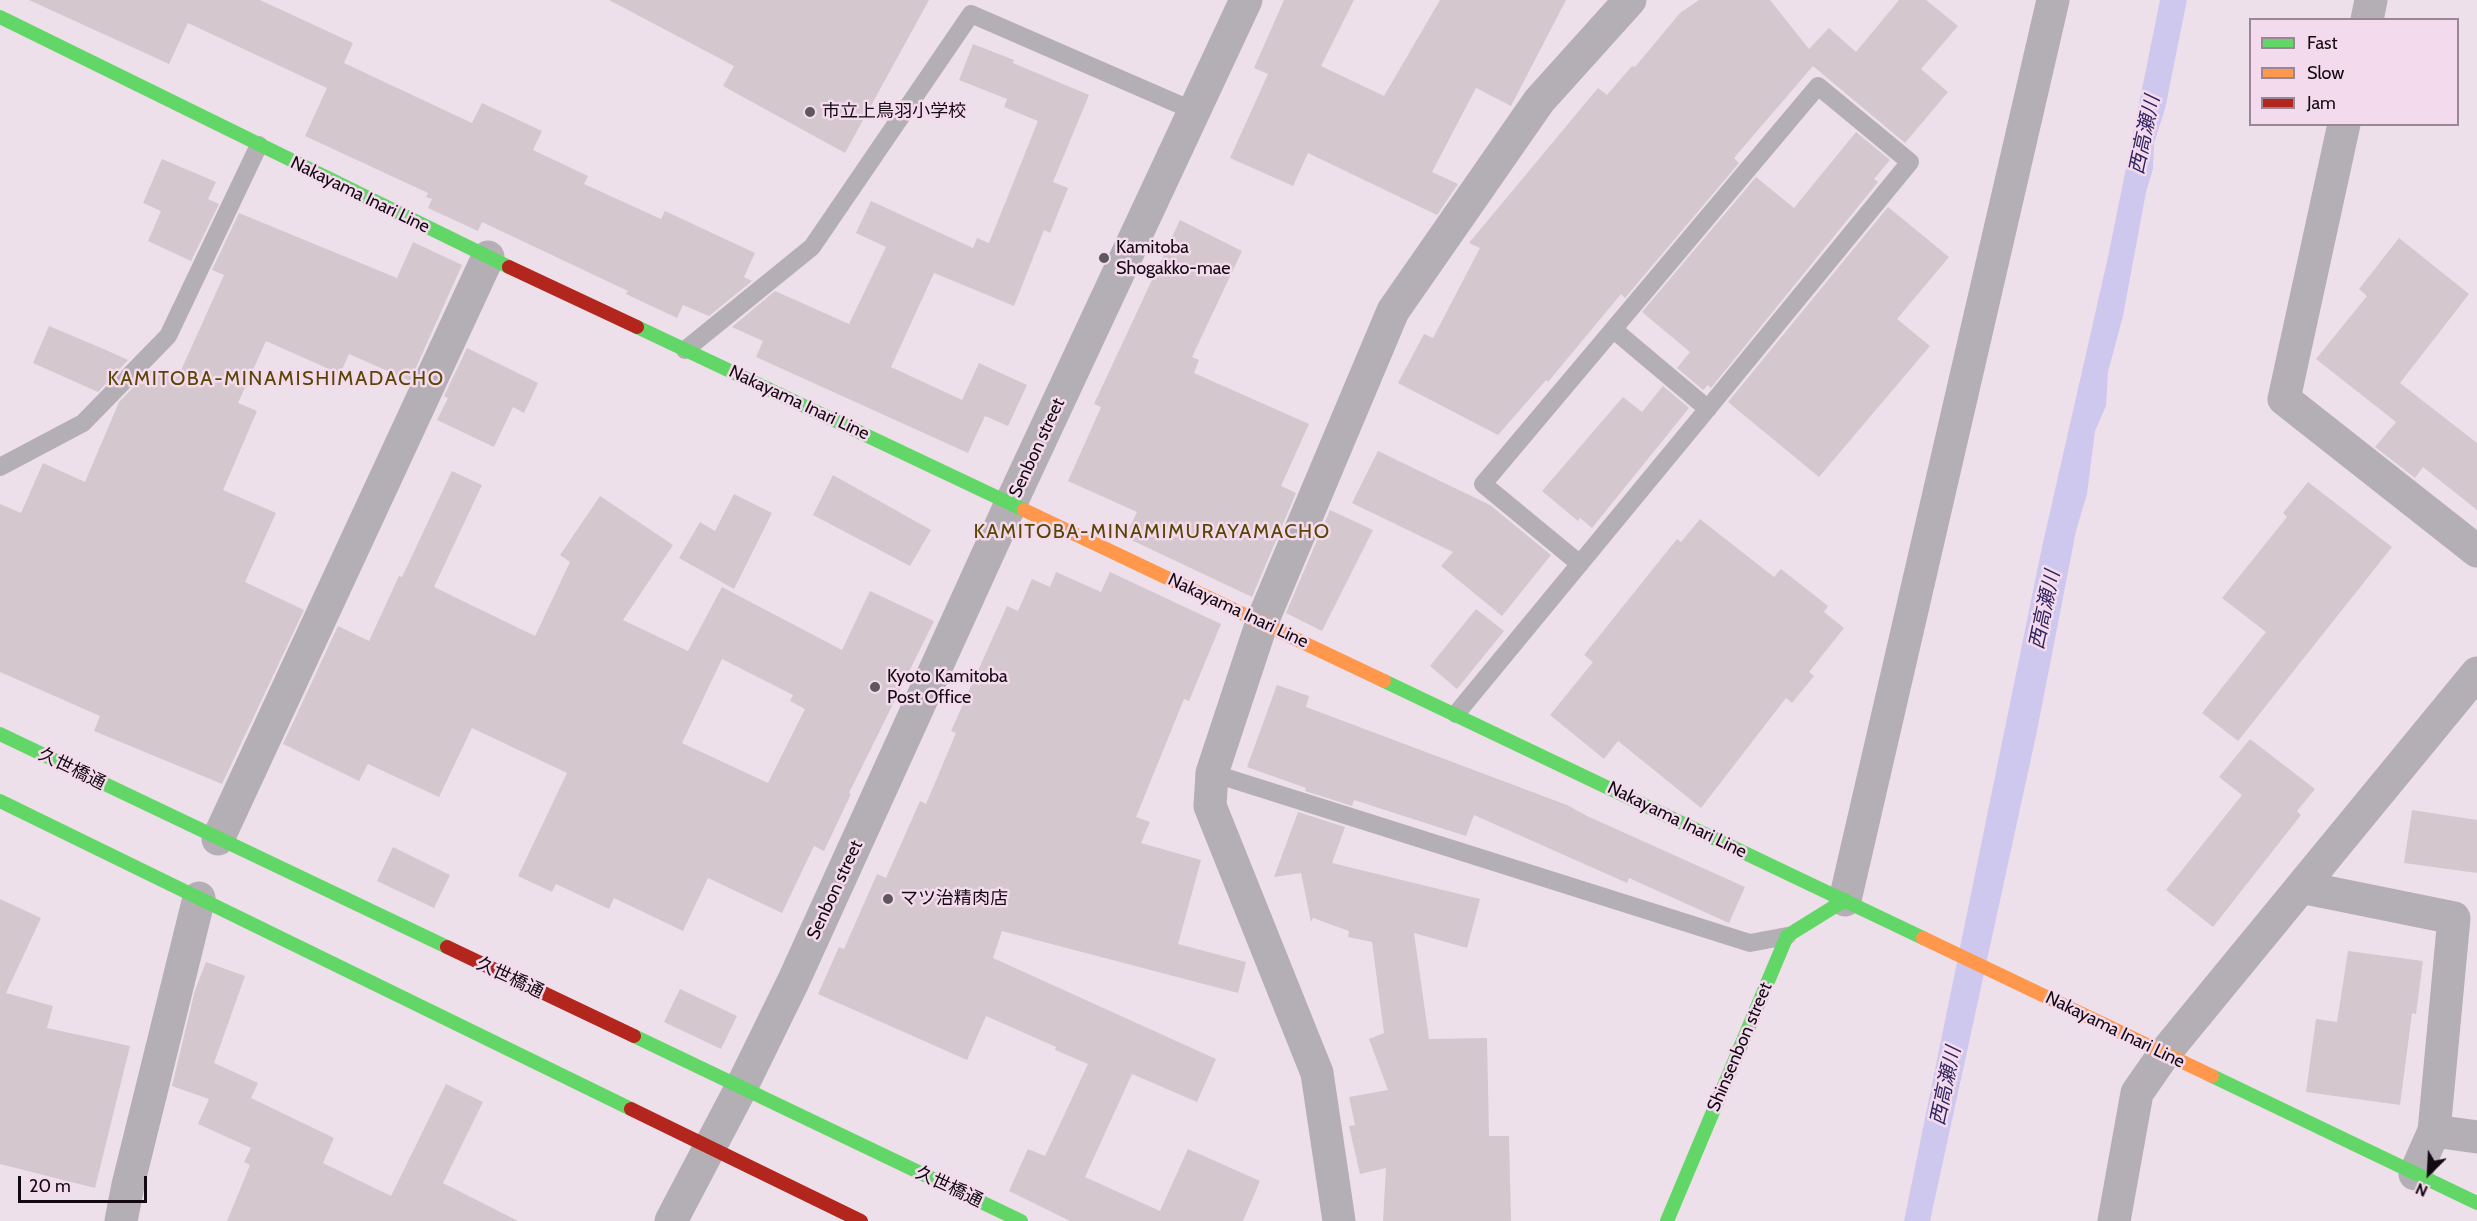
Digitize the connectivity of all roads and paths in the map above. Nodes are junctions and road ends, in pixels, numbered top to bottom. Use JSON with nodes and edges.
{"nodes":[{"id":1,"x":1246,"y":0,"type":"edge"},
{"id":2,"x":1630,"y":0,"type":"edge"},
{"id":3,"x":2053,"y":0,"type":"edge"},
{"id":4,"x":2372,"y":0,"type":"edge"},
{"id":5,"x":0,"y":17,"type":"edge"},
{"id":6,"x":2368,"y":18,"type":"edge"},
{"id":7,"x":1194,"y":111,"type":"junction"},
{"id":8,"x":2344,"y":126,"type":"edge"},
{"id":9,"x":259,"y":145,"type":"junction"},
{"id":10,"x":488,"y":257,"type":"junction"},
{"id":11,"x":1614,"y":330,"type":"junction"},
{"id":12,"x":685,"y":350,"type":"junction"},
{"id":13,"x":1708,"y":409,"type":"junction"},
{"id":14,"x":0,"y":467,"type":"edge"},
{"id":15,"x":1011,"y":504,"type":"junction"},
{"id":16,"x":2477,"y":551,"type":"edge"},
{"id":17,"x":1580,"y":564,"type":"junction"},
{"id":18,"x":1262,"y":622,"type":"junction"},
{"id":19,"x":2477,"y":673,"type":"edge"},
{"id":20,"x":1456,"y":714,"type":"junction"},
{"id":21,"x":0,"y":734,"type":"edge"},
{"id":22,"x":1212,"y":773,"type":"junction"},
{"id":23,"x":0,"y":801,"type":"edge"},
{"id":24,"x":218,"y":839,"type":"junction"},
{"id":25,"x":2301,"y":887,"type":"junction"},
{"id":26,"x":199,"y":898,"type":"junction"},
{"id":27,"x":1858,"y":907,"type":"junction"},
{"id":28,"x":1787,"y":936,"type":"junction"},
{"id":29,"x":2164,"y":1054,"type":"junction"},
{"id":30,"x":741,"y":1088,"type":"junction"},
{"id":31,"x":2434,"y":1131,"type":"junction"},
{"id":32,"x":2477,"y":1137,"type":"edge"},
{"id":33,"x":709,"y":1147,"type":"junction"},
{"id":34,"x":2415,"y":1174,"type":"junction"},
{"id":35,"x":2477,"y":1203,"type":"edge"},
{"id":36,"x":121,"y":1221,"type":"edge"},
{"id":37,"x":671,"y":1221,"type":"edge"},
{"id":38,"x":861,"y":1221,"type":"edge"},
{"id":39,"x":1021,"y":1221,"type":"edge"},
{"id":40,"x":1339,"y":1221,"type":"edge"},
{"id":41,"x":1666,"y":1221,"type":"edge"},
{"id":42,"x":2114,"y":1221,"type":"edge"}],
"edges":[{"from":1,"to":7,"type":"street","name":"Senbon street"},
{"from":2,"to":18,"type":"street"},
{"from":3,"to":27,"type":"street"},
{"from":4,"to":6,"type":"street"},
{"from":5,"to":9,"type":"main road","name":"Nakayama Inari Line"},
{"from":7,"to":12,"type":"lane"},
{"from":7,"to":15,"type":"street","name":"Senbon street"},
{"from":8,"to":16,"type":"street"},
{"from":9,"to":10,"type":"main road","name":"Nakayama Inari Line"},
{"from":9,"to":14,"type":"lane"},
{"from":10,"to":12,"type":"main road","name":"Nakayama Inari Line"},
{"from":10,"to":24,"type":"street"},
{"from":11,"to":13,"type":"lane"},
{"from":11,"to":13,"type":"lane"},
{"from":11,"to":17,"type":"lane"},
{"from":12,"to":15,"type":"main road","name":"Nakayama Inari Line"},
{"from":13,"to":17,"type":"lane"},
{"from":15,"to":18,"type":"main road","name":"Nakayama Inari Line"},
{"from":15,"to":30,"type":"street","name":"Senbon street"},
{"from":17,"to":20,"type":"lane"},
{"from":18,"to":20,"type":"main road","name":"Nakayama Inari Line"},
{"from":18,"to":22,"type":"street"},
{"from":19,"to":25,"type":"street"},
{"from":20,"to":27,"type":"main road","name":"Nakayama Inari Line"},
{"from":21,"to":24,"type":"main road","name":"久世橋通"},
{"from":22,"to":28,"type":"lane"},
{"from":22,"to":40,"type":"street"},
{"from":23,"to":26,"type":"main road"},
{"from":24,"to":30,"type":"main road","name":"久世橋通"},
{"from":25,"to":29,"type":"street"},
{"from":25,"to":31,"type":"street"},
{"from":26,"to":33,"type":"main road"},
{"from":26,"to":36,"type":"street"},
{"from":27,"to":28,"type":"main road"},
{"from":27,"to":29,"type":"main road","name":"Nakayama Inari Line"},
{"from":28,"to":41,"type":"main road","name":"Shinsenbon street"},
{"from":29,"to":34,"type":"main road","name":"Nakayama Inari Line"},
{"from":29,"to":42,"type":"street"},
{"from":30,"to":33,"type":"street","name":"Senbon street"},
{"from":30,"to":39,"type":"main road","name":"久世橋通"},
{"from":31,"to":32,"type":"street"},
{"from":31,"to":34,"type":"street"},
{"from":33,"to":37,"type":"street","name":"Senbon street"},
{"from":33,"to":38,"type":"main road"},
{"from":34,"to":35,"type":"main road","name":"Nakayama Inari Line"}]}
